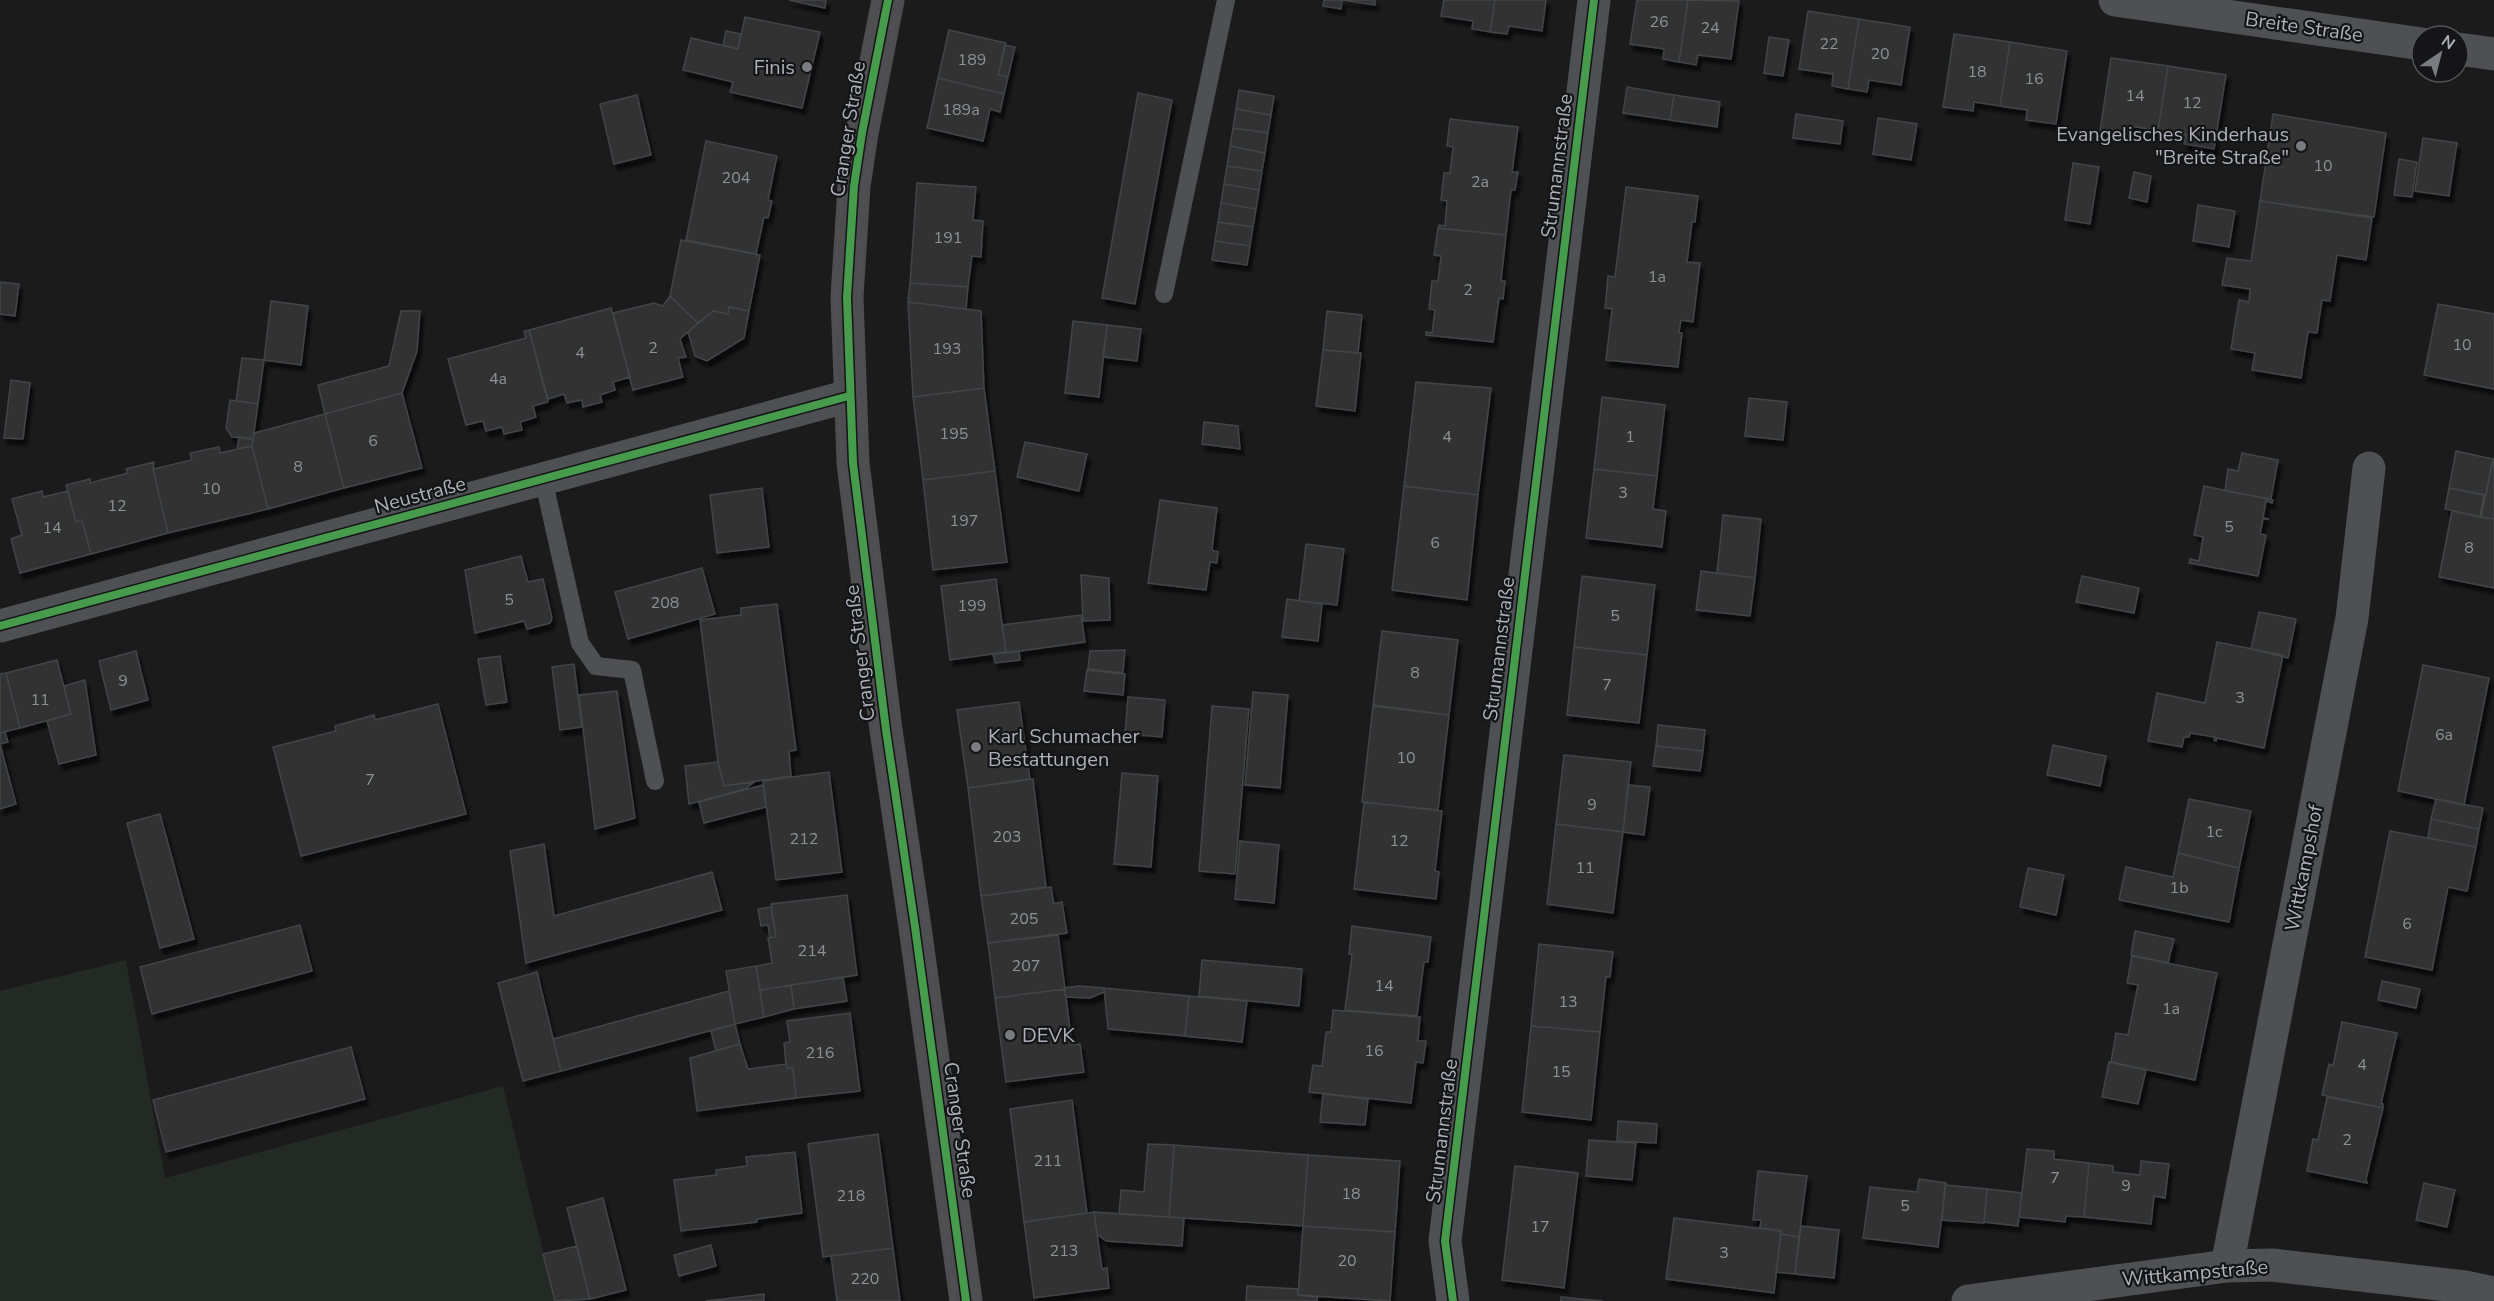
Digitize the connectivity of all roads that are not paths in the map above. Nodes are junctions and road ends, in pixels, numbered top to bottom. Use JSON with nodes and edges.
{"nodes":[{"id":1,"x":888,"y":0,"type":"edge"},
{"id":2,"x":1226,"y":0,"type":"edge"},
{"id":3,"x":1594,"y":0,"type":"edge"},
{"id":4,"x":2115,"y":0,"type":"edge"},
{"id":5,"x":2410,"y":42,"type":"edge"},
{"id":6,"x":2470,"y":51,"type":"edge"},
{"id":7,"x":2494,"y":54,"type":"edge"},
{"id":8,"x":1164,"y":294,"type":"dead end"},
{"id":9,"x":849,"y":396,"type":"junction"},
{"id":10,"x":2369,"y":468,"type":"dead end"},
{"id":11,"x":543,"y":478,"type":"junction"},
{"id":12,"x":0,"y":626,"type":"edge"},
{"id":13,"x":655,"y":781,"type":"dead end"},
{"id":14,"x":2227,"y":1266,"type":"junction"},
{"id":15,"x":2494,"y":1293,"type":"edge"},
{"id":16,"x":966,"y":1301,"type":"edge"},
{"id":17,"x":1453,"y":1301,"type":"edge"},
{"id":18,"x":1968,"y":1301,"type":"edge"}],
"edges":[{"from":1,"to":9,"type":"main road","name":"Cranger Straße"},
{"from":2,"to":8,"type":"lane"},
{"from":3,"to":17,"type":"street","name":"Strumannstraße"},
{"from":4,"to":5,"type":"street","name":"Breite Straße"},
{"from":6,"to":7,"type":"street"},
{"from":9,"to":11,"type":"street","name":"Neustraße"},
{"from":9,"to":16,"type":"main road","name":"Cranger Straße"},
{"from":10,"to":14,"type":"street","name":"Wittkampshof"},
{"from":11,"to":12,"type":"street","name":"Neustraße"},
{"from":11,"to":13,"type":"lane"},
{"from":14,"to":15,"type":"street","name":"Wittkampstraße"},
{"from":14,"to":18,"type":"street","name":"Wittkampstraße"}]}
